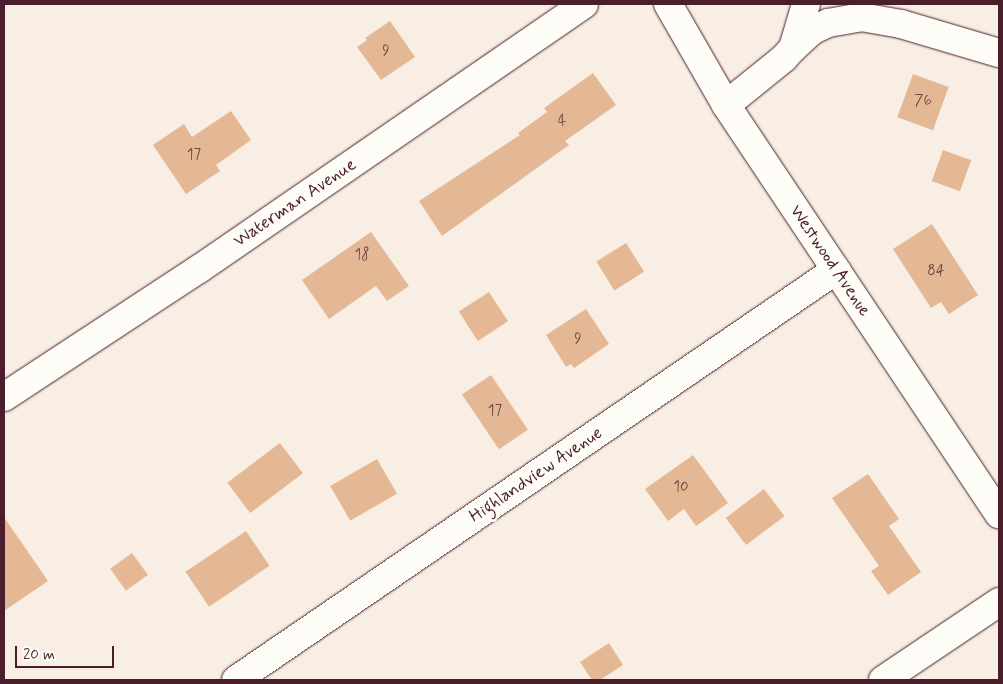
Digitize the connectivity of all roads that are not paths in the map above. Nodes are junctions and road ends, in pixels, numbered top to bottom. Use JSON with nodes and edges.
{"nodes":[{"id":1,"x":584,"y":4,"type":"edge"},
{"id":2,"x":668,"y":4,"type":"edge"},
{"id":3,"x":806,"y":4,"type":"edge"},
{"id":4,"x":793,"y":48,"type":"junction"},
{"id":5,"x":999,"y":53,"type":"edge"},
{"id":6,"x":726,"y":105,"type":"junction"},
{"id":7,"x":836,"y":270,"type":"junction"},
{"id":8,"x":4,"y":398,"type":"edge"},
{"id":9,"x":999,"y":514,"type":"edge"},
{"id":10,"x":999,"y":602,"type":"edge"},
{"id":11,"x":236,"y":680,"type":"edge"},
{"id":12,"x":883,"y":680,"type":"edge"}],
"edges":[{"from":1,"to":8,"type":"street","name":"Waterman Avenue"},
{"from":2,"to":6,"type":"street","name":"Westwood Avenue"},
{"from":3,"to":4,"type":"street"},
{"from":4,"to":5,"type":"street"},
{"from":4,"to":6,"type":"street"},
{"from":6,"to":7,"type":"street","name":"Westwood Avenue"},
{"from":7,"to":9,"type":"street","name":"Westwood Avenue"},
{"from":7,"to":11,"type":"street","name":"Highlandview Avenue"},
{"from":10,"to":12,"type":"street"}]}
